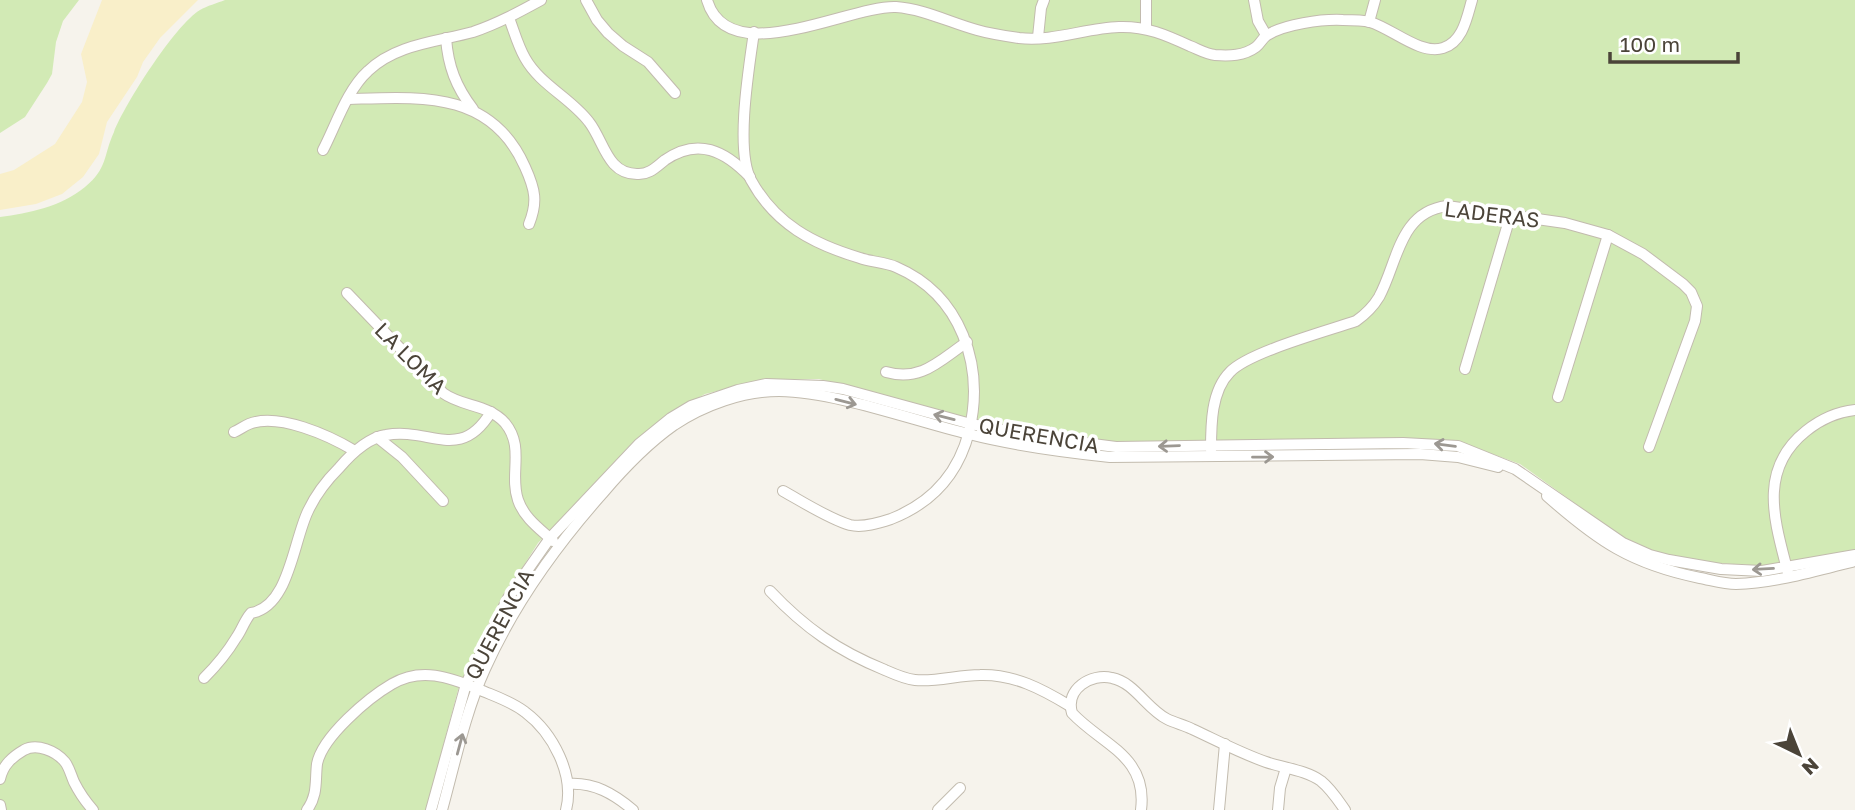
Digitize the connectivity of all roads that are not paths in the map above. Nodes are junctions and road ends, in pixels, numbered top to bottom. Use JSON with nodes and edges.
{"nodes":[{"id":1,"x":541,"y":0,"type":"edge"},
{"id":2,"x":586,"y":0,"type":"edge"},
{"id":3,"x":707,"y":0,"type":"edge"},
{"id":4,"x":1044,"y":0,"type":"edge"},
{"id":5,"x":1146,"y":0,"type":"edge"},
{"id":6,"x":1254,"y":0,"type":"edge"},
{"id":7,"x":1375,"y":0,"type":"edge"},
{"id":8,"x":1472,"y":0,"type":"edge"},
{"id":9,"x":509,"y":18,"type":"junction"},
{"id":10,"x":1369,"y":22,"type":"junction"},
{"id":11,"x":1146,"y":28,"type":"junction"},
{"id":12,"x":754,"y":32,"type":"junction"},
{"id":13,"x":1266,"y":35,"type":"junction"},
{"id":14,"x":1038,"y":37,"type":"junction"},
{"id":15,"x":446,"y":38,"type":"junction"},
{"id":16,"x":675,"y":93,"type":"dead end"},
{"id":17,"x":349,"y":99,"type":"junction"},
{"id":18,"x":473,"y":110,"type":"junction"},
{"id":19,"x":323,"y":150,"type":"dead end"},
{"id":20,"x":750,"y":177,"type":"junction"},
{"id":21,"x":1510,"y":217,"type":"junction"},
{"id":22,"x":529,"y":224,"type":"dead end"},
{"id":23,"x":1608,"y":235,"type":"junction"},
{"id":24,"x":347,"y":293,"type":"dead end"},
{"id":25,"x":967,"y":342,"type":"junction"},
{"id":26,"x":1465,"y":369,"type":"dead end"},
{"id":27,"x":886,"y":372,"type":"dead end"},
{"id":28,"x":1558,"y":397,"type":"dead end"},
{"id":29,"x":1855,"y":410,"type":"edge"},
{"id":30,"x":491,"y":412,"type":"junction"},
{"id":31,"x":969,"y":429,"type":"junction"},
{"id":32,"x":234,"y":432,"type":"dead end"},
{"id":33,"x":377,"y":438,"type":"junction"},
{"id":34,"x":1211,"y":444,"type":"junction"},
{"id":35,"x":1650,"y":447,"type":"dead end"},
{"id":36,"x":355,"y":451,"type":"junction"},
{"id":37,"x":1211,"y":457,"type":"junction"},
{"id":38,"x":1514,"y":472,"type":"junction"},
{"id":39,"x":783,"y":491,"type":"dead end"},
{"id":40,"x":443,"y":501,"type":"dead end"},
{"id":41,"x":554,"y":542,"type":"junction"},
{"id":42,"x":1855,"y":555,"type":"edge"},
{"id":43,"x":1855,"y":561,"type":"edge"},
{"id":44,"x":1787,"y":571,"type":"junction"},
{"id":45,"x":770,"y":591,"type":"dead end"},
{"id":46,"x":496,"y":620,"type":"junction"},
{"id":47,"x":204,"y":678,"type":"dead end"},
{"id":48,"x":466,"y":684,"type":"junction"},
{"id":49,"x":477,"y":689,"type":"junction"},
{"id":50,"x":1070,"y":706,"type":"junction"},
{"id":51,"x":1225,"y":744,"type":"junction"},
{"id":52,"x":1286,"y":768,"type":"junction"},
{"id":53,"x":0,"y":779,"type":"edge"},
{"id":54,"x":568,"y":784,"type":"junction"},
{"id":55,"x":960,"y":788,"type":"dead end"},
{"id":56,"x":93,"y":810,"type":"edge"},
{"id":57,"x":307,"y":810,"type":"edge"},
{"id":58,"x":431,"y":810,"type":"edge"},
{"id":59,"x":442,"y":810,"type":"edge"},
{"id":60,"x":566,"y":810,"type":"edge"},
{"id":61,"x":633,"y":810,"type":"edge"},
{"id":62,"x":938,"y":810,"type":"edge"},
{"id":63,"x":1141,"y":810,"type":"edge"},
{"id":64,"x":1219,"y":810,"type":"edge"},
{"id":65,"x":1278,"y":810,"type":"edge"},
{"id":66,"x":1345,"y":810,"type":"edge"}],
"edges":[{"from":1,"to":9,"type":"street"},
{"from":2,"to":16,"type":"street"},
{"from":3,"to":12,"type":"street"},
{"from":4,"to":14,"type":"street"},
{"from":5,"to":11,"type":"street"},
{"from":6,"to":13,"type":"street"},
{"from":7,"to":10,"type":"street"},
{"from":8,"to":10,"type":"street"},
{"from":9,"to":15,"type":"street"},
{"from":9,"to":20,"type":"street"},
{"from":10,"to":13,"type":"street"},
{"from":11,"to":13,"type":"street"},
{"from":11,"to":14,"type":"street"},
{"from":12,"to":14,"type":"street"},
{"from":12,"to":20,"type":"street"},
{"from":15,"to":17,"type":"street"},
{"from":15,"to":18,"type":"street"},
{"from":17,"to":18,"type":"street"},
{"from":17,"to":19,"type":"street"},
{"from":18,"to":22,"type":"street"},
{"from":20,"to":25,"type":"street"},
{"from":21,"to":23,"type":"street","name":"LADERAS"},
{"from":21,"to":26,"type":"street"},
{"from":21,"to":34,"type":"street","name":"LADERAS"},
{"from":23,"to":28,"type":"street"},
{"from":23,"to":35,"type":"street","name":"LADERAS"},
{"from":24,"to":30,"type":"street","name":"LA LOMA"},
{"from":25,"to":27,"type":"street"},
{"from":25,"to":31,"type":"street"},
{"from":29,"to":44,"type":"street"},
{"from":30,"to":33,"type":"street"},
{"from":30,"to":41,"type":"street","name":"LA LOMA"},
{"from":34,"to":31,"type":"street","name":"QUERENCIA","one_way":true},
{"from":31,"to":37,"type":"street","name":"QUERENCIA"},
{"from":31,"to":39,"type":"street"},
{"from":31,"to":41,"type":"street","name":"QUERENCIA"},
{"from":32,"to":36,"type":"street"},
{"from":33,"to":36,"type":"street"},
{"from":33,"to":40,"type":"street"},
{"from":34,"to":37,"type":"street","name":"LADERAS"},
{"from":38,"to":34,"type":"street","name":"QUERENCIA","one_way":true},
{"from":36,"to":47,"type":"street"},
{"from":37,"to":38,"type":"street","name":"QUERENCIA","one_way":true},
{"from":44,"to":38,"type":"street","name":"QUERENCIA","one_way":true},
{"from":38,"to":44,"type":"street","name":"QUERENCIA"},
{"from":41,"to":46,"type":"street","name":"QUERENCIA"},
{"from":41,"to":49,"type":"street","name":"QUERENCIA"},
{"from":42,"to":44,"type":"street","name":"QUERENCIA"},
{"from":43,"to":44,"type":"street","name":"QUERENCIA"},
{"from":45,"to":50,"type":"street"},
{"from":46,"to":48,"type":"street","name":"QUERENCIA"},
{"from":46,"to":49,"type":"street"},
{"from":48,"to":49,"type":"street"},
{"from":48,"to":57,"type":"street"},
{"from":48,"to":58,"type":"street","name":"QUERENCIA"},
{"from":49,"to":54,"type":"street"},
{"from":59,"to":49,"type":"street","name":"QUERENCIA","one_way":true},
{"from":50,"to":51,"type":"street"},
{"from":50,"to":63,"type":"street"},
{"from":51,"to":52,"type":"street"},
{"from":51,"to":64,"type":"street"},
{"from":52,"to":65,"type":"street"},
{"from":52,"to":66,"type":"street"},
{"from":53,"to":56,"type":"street"},
{"from":54,"to":60,"type":"street"},
{"from":54,"to":61,"type":"street"},
{"from":55,"to":62,"type":"street"}]}
